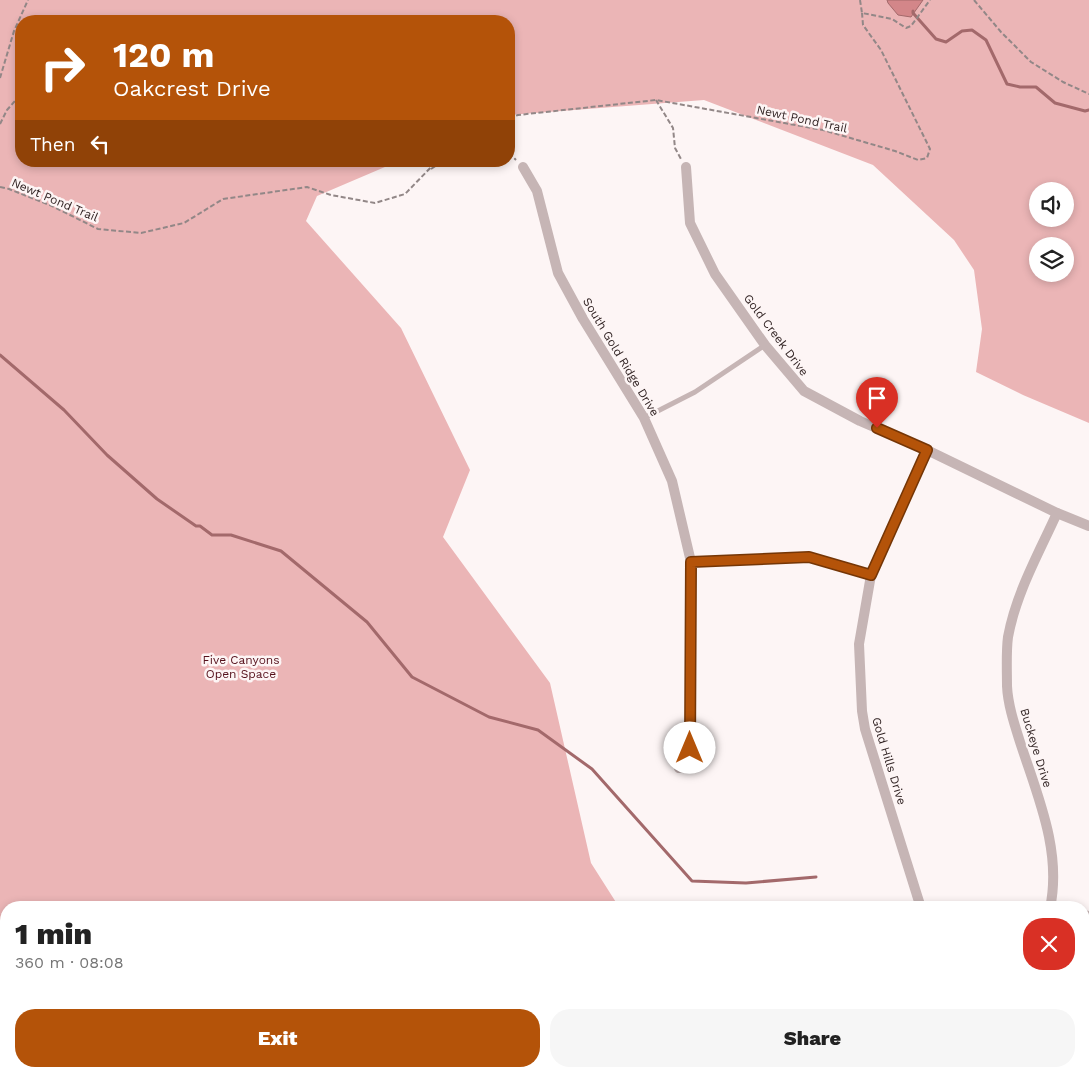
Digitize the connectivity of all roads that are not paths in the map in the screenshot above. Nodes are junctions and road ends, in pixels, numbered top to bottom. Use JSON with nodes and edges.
{"nodes":[{"id":1,"x":523,"y":167,"type":"dead end"},
{"id":2,"x":686,"y":167,"type":"road end"},
{"id":3,"x":765,"y":345,"type":"junction"},
{"id":4,"x":644,"y":418,"type":"junction"},
{"id":5,"x":927,"y":450,"type":"junction"},
{"id":6,"x":1058,"y":513,"type":"junction"},
{"id":7,"x":1089,"y":526,"type":"edge"},
{"id":8,"x":691,"y":562,"type":"junction"},
{"id":9,"x":871,"y":575,"type":"junction"},
{"id":10,"x":678,"y":768,"type":"dead end"},
{"id":11,"x":919,"y":901,"type":"edge"},
{"id":12,"x":1052,"y":901,"type":"edge"}],
"edges":[{"from":1,"to":4,"type":"street","name":"South Gold Ridge Drive"},
{"from":2,"to":3,"type":"street","name":"Gold Creek Drive"},
{"from":3,"to":4,"type":"lane"},
{"from":3,"to":5,"type":"street","name":"Gold Creek Drive"},
{"from":4,"to":8,"type":"street","name":"South Gold Ridge Drive"},
{"from":5,"to":6,"type":"street","name":"Gold Creek Drive"},
{"from":5,"to":9,"type":"street","name":"Gold Hills Drive"},
{"from":6,"to":7,"type":"street","name":"Gold Creek Drive"},
{"from":6,"to":12,"type":"street","name":"Buckeye Drive"},
{"from":8,"to":9,"type":"street"},
{"from":8,"to":10,"type":"street","name":"South Gold Ridge Drive"},
{"from":9,"to":11,"type":"street","name":"Gold Hills Drive"}]}
